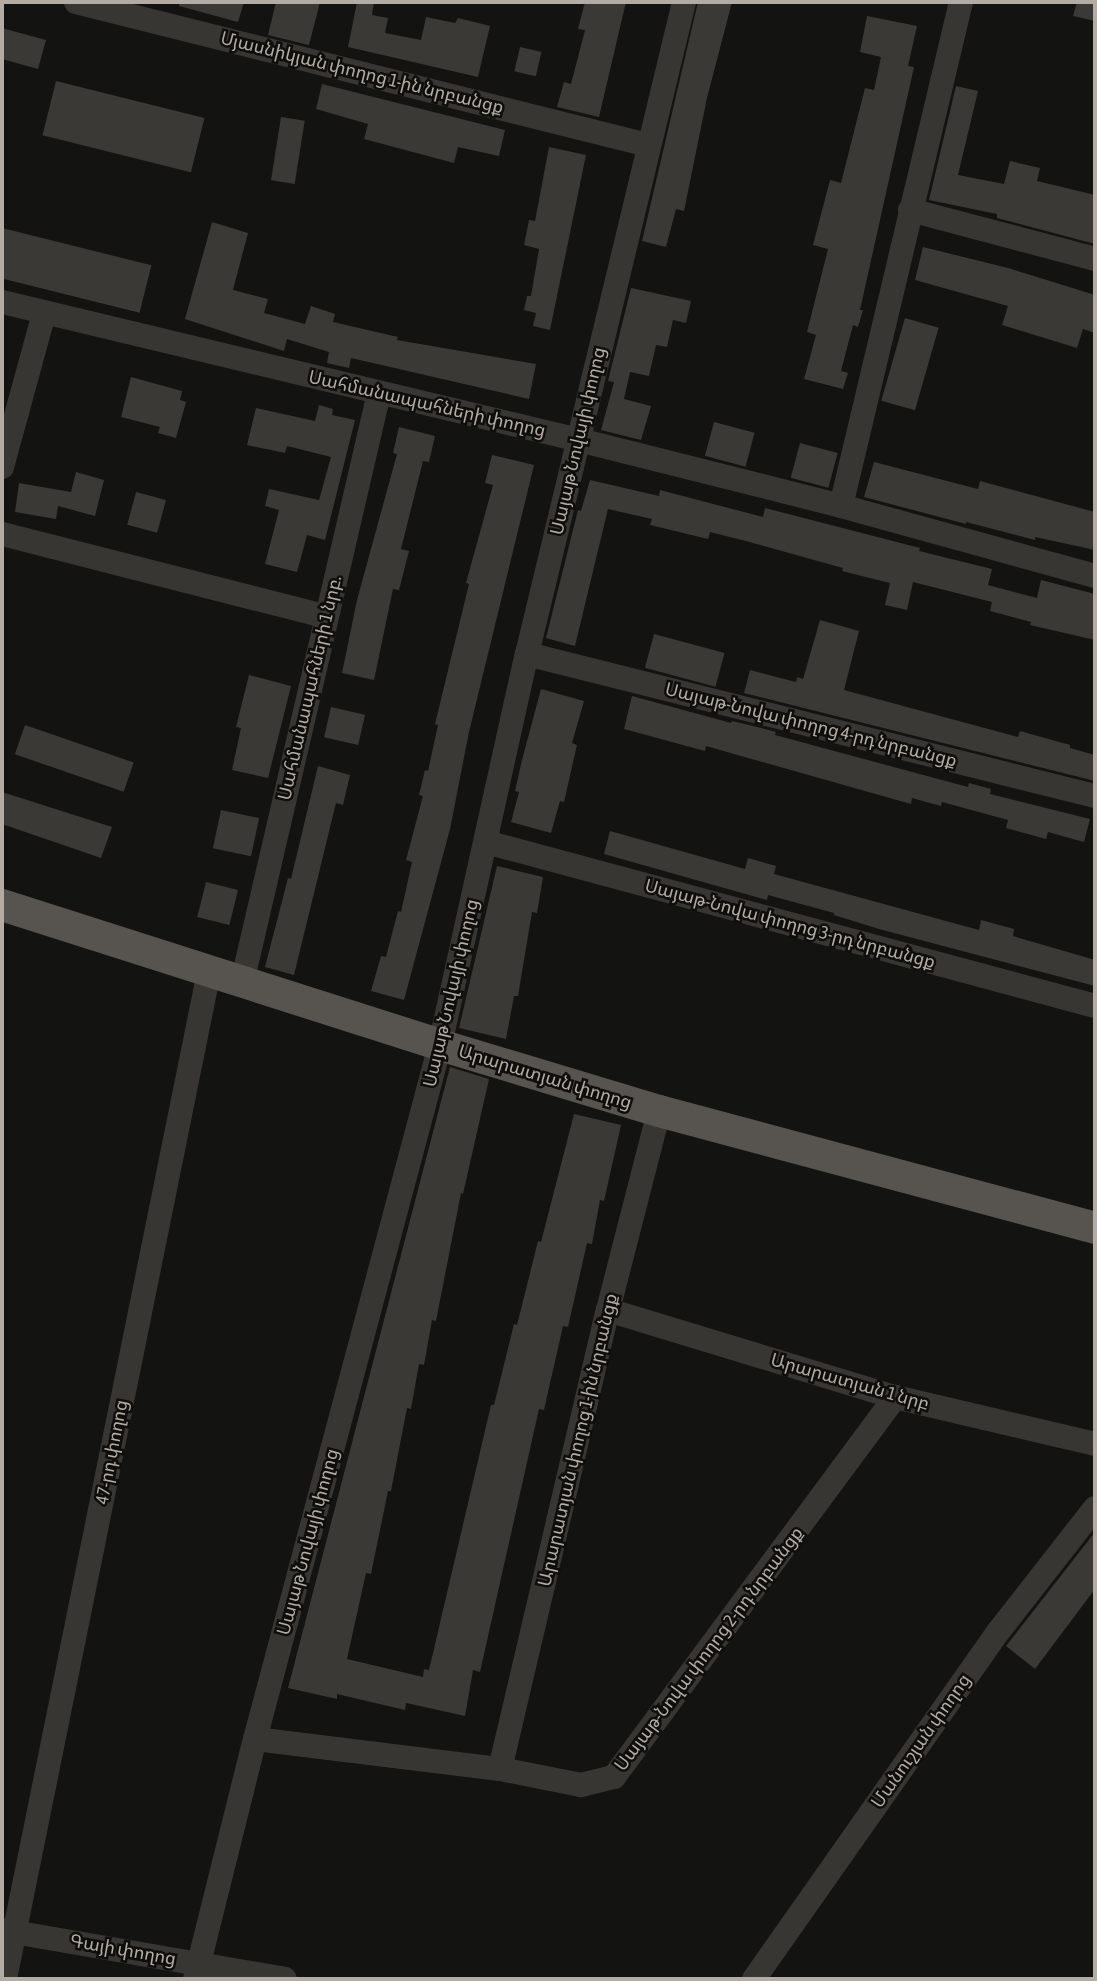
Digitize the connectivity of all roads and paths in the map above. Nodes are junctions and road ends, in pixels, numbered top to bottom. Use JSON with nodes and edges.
{"nodes":[{"id":1,"x":76,"y":2,"type":"edge"},
{"id":2,"x":684,"y":2,"type":"edge"},
{"id":3,"x":961,"y":2,"type":"edge"},
{"id":4,"x":648,"y":145,"type":"junction"},
{"id":5,"x":909,"y":210,"type":"junction"},
{"id":6,"x":1095,"y":259,"type":"edge"},
{"id":7,"x":2,"y":302,"type":"edge"},
{"id":8,"x":44,"y":313,"type":"junction"},
{"id":9,"x":379,"y":393,"type":"junction"},
{"id":10,"x":579,"y":440,"type":"junction"},
{"id":11,"x":2,"y":467,"type":"edge"},
{"id":12,"x":841,"y":506,"type":"junction"},
{"id":13,"x":2,"y":534,"type":"edge"},
{"id":14,"x":1095,"y":576,"type":"edge"},
{"id":15,"x":327,"y":617,"type":"junction"},
{"id":16,"x":527,"y":654,"type":"junction"},
{"id":17,"x":1095,"y":796,"type":"edge"},
{"id":18,"x":486,"y":842,"type":"junction"},
{"id":19,"x":2,"y":905,"type":"edge"},
{"id":20,"x":209,"y":972,"type":"junction"},
{"id":21,"x":242,"y":983,"type":"junction"},
{"id":22,"x":1095,"y":1006,"type":"edge"},
{"id":23,"x":440,"y":1045,"type":"junction"},
{"id":24,"x":659,"y":1111,"type":"junction"},
{"id":25,"x":1095,"y":1228,"type":"edge"},
{"id":26,"x":608,"y":1310,"type":"junction"},
{"id":27,"x":895,"y":1397,"type":"junction"},
{"id":28,"x":1095,"y":1444,"type":"edge"},
{"id":29,"x":1095,"y":1508,"type":"edge"},
{"id":30,"x":255,"y":1740,"type":"junction"},
{"id":31,"x":500,"y":1769,"type":"junction"},
{"id":32,"x":8,"y":1931,"type":"edge"},
{"id":33,"x":197,"y":1971,"type":"edge"},
{"id":34,"x":5,"y":1979,"type":"edge"},
{"id":35,"x":285,"y":1979,"type":"edge"},
{"id":36,"x":754,"y":1979,"type":"edge"}],
"edges":[{"from":1,"to":4,"type":"street","name":"Մյասնիկյան փողոց 1-ին նրբանցք"},
{"from":2,"to":4,"type":"street","name":"Սայաթ Նովայի փողոց"},
{"from":3,"to":5,"type":"street"},
{"from":4,"to":10,"type":"street","name":"Սայաթ Նովայի փողոց"},
{"from":5,"to":6,"type":"street"},
{"from":5,"to":12,"type":"street"},
{"from":7,"to":8,"type":"street","name":"Սահմանապահների փողոց"},
{"from":8,"to":9,"type":"street","name":"Սահմանապահների փողոց"},
{"from":8,"to":11,"type":"street"},
{"from":9,"to":10,"type":"street","name":"Սահմանապահների փողոց"},
{"from":9,"to":15,"type":"street","name":"Սահմանապահների 1 նրբ."},
{"from":10,"to":12,"type":"street","name":"Սահմանապահների փողոց"},
{"from":10,"to":16,"type":"street","name":"Սայաթ Նովայի փողոց"},
{"from":12,"to":14,"type":"street","name":"Սահմանապահների փողոց"},
{"from":13,"to":15,"type":"street"},
{"from":15,"to":21,"type":"street","name":"Սահմանապահների 1 նրբ."},
{"from":16,"to":17,"type":"street","name":"Սայաթ-Նովա փողոց 4-րդ նրբանցք"},
{"from":16,"to":18,"type":"street","name":"Սայաթ Նովայի փողոց"},
{"from":18,"to":22,"type":"street","name":"Սայաթ-Նովա փողոց 3-րդ նրբանցք"},
{"from":18,"to":23,"type":"street","name":"Սայաթ Նովայի փողոց"},
{"from":19,"to":20,"type":"main road","name":"Արարատյան փողոց"},
{"from":20,"to":21,"type":"main road","name":"Արարատյան փողոց"},
{"from":20,"to":32,"type":"street","name":"47-րդ փողոց"},
{"from":21,"to":23,"type":"main road","name":"Արարատյան փողոց"},
{"from":23,"to":24,"type":"main road","name":"Արարատյան փողոց"},
{"from":23,"to":30,"type":"street","name":"Սայաթ Նովայի փողոց"},
{"from":24,"to":25,"type":"main road","name":"Արարատյան փողոց"},
{"from":24,"to":26,"type":"street","name":"Արարատյան փողոց 1-ին նրբանցք"},
{"from":26,"to":27,"type":"street","name":"Արարատյան 1 նրբ"},
{"from":26,"to":31,"type":"street","name":"Արարատյան փողոց 1-ին նրբանցք"},
{"from":27,"to":28,"type":"street","name":"Արարատյան 1 նրբ"},
{"from":27,"to":31,"type":"street","name":"Սայաթ-Նովա փողոց 2-րդ նրբանցք"},
{"from":29,"to":36,"type":"street","name":"Մանուշյան փողոց"},
{"from":30,"to":31,"type":"street","name":"Սայաթ-Նովա փողոց 2-րդ նրբանցք"},
{"from":30,"to":33,"type":"street","name":"Սայաթ Նովայի փողոց"},
{"from":32,"to":33,"type":"street","name":"Գայի փողոց"},
{"from":32,"to":34,"type":"street","name":"47-րդ փողոց"},
{"from":33,"to":35,"type":"street","name":"Գայի փողոց"}]}
